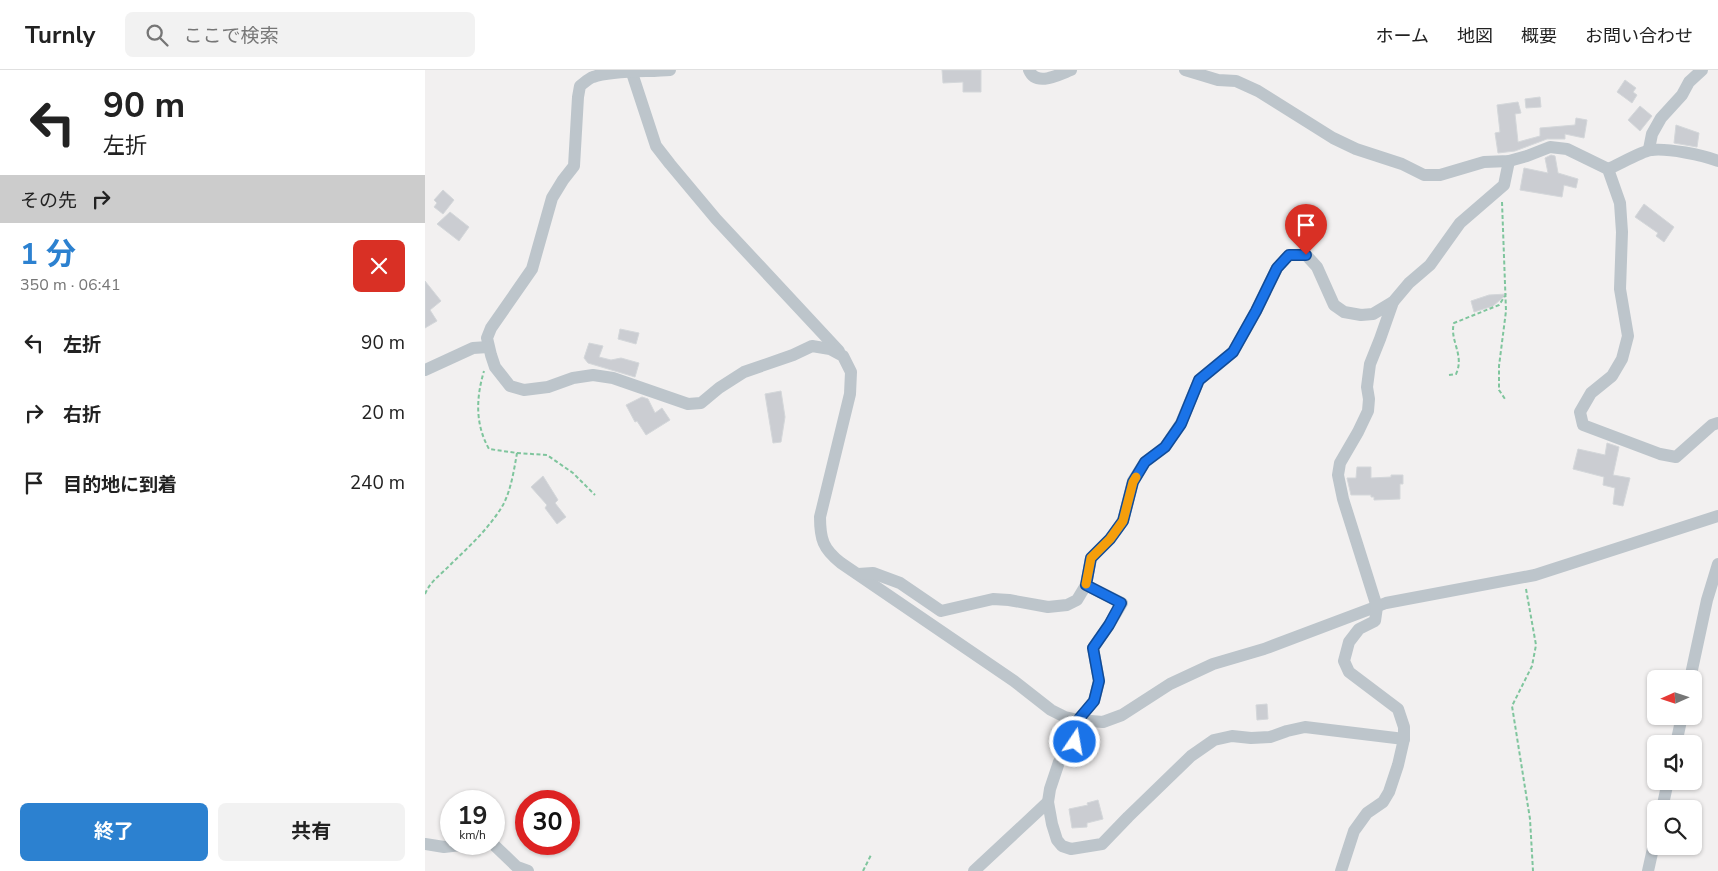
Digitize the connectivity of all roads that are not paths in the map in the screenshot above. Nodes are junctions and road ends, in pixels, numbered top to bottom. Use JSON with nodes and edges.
{"nodes":[{"id":1,"x":670,"y":70,"type":"edge"},
{"id":2,"x":1029,"y":70,"type":"edge"},
{"id":3,"x":1071,"y":70,"type":"edge"},
{"id":4,"x":1185,"y":70,"type":"edge"},
{"id":5,"x":1702,"y":70,"type":"edge"},
{"id":6,"x":631,"y":71,"type":"edge"},
{"id":7,"x":1651,"y":150,"type":"junction"},
{"id":8,"x":1509,"y":161,"type":"junction"},
{"id":9,"x":1718,"y":161,"type":"edge"},
{"id":10,"x":1607,"y":169,"type":"junction"},
{"id":11,"x":1393,"y":302,"type":"junction"},
{"id":12,"x":489,"y":351,"type":"junction"},
{"id":13,"x":843,"y":356,"type":"junction"},
{"id":14,"x":425,"y":370,"type":"edge"},
{"id":15,"x":1718,"y":423,"type":"edge"},
{"id":16,"x":1718,"y":516,"type":"edge"},
{"id":17,"x":1718,"y":564,"type":"edge"},
{"id":18,"x":858,"y":574,"type":"junction"},
{"id":19,"x":1086,"y":585,"type":"junction"},
{"id":20,"x":1377,"y":607,"type":"junction"},
{"id":21,"x":1692,"y":670,"type":"edge"},
{"id":22,"x":1078,"y":720,"type":"junction"},
{"id":23,"x":1404,"y":739,"type":"junction"},
{"id":24,"x":1048,"y":802,"type":"junction"},
{"id":25,"x":425,"y":844,"type":"edge"},
{"id":26,"x":440,"y":846,"type":"edge"},
{"id":27,"x":504,"y":855,"type":"edge"},
{"id":28,"x":1652,"y":855,"type":"edge"},
{"id":29,"x":528,"y":871,"type":"edge"},
{"id":30,"x":974,"y":871,"type":"edge"},
{"id":31,"x":1341,"y":871,"type":"edge"},
{"id":32,"x":1648,"y":871,"type":"edge"}],
"edges":[{"from":1,"to":6,"type":"street"},
{"from":2,"to":3,"type":"street"},
{"from":4,"to":8,"type":"street"},
{"from":5,"to":7,"type":"street"},
{"from":6,"to":12,"type":"street"},
{"from":6,"to":13,"type":"street"},
{"from":7,"to":9,"type":"street"},
{"from":7,"to":10,"type":"street"},
{"from":8,"to":10,"type":"street"},
{"from":8,"to":11,"type":"street"},
{"from":10,"to":15,"type":"street"},
{"from":11,"to":19,"type":"street"},
{"from":11,"to":20,"type":"street"},
{"from":12,"to":13,"type":"street"},
{"from":12,"to":14,"type":"street"},
{"from":13,"to":18,"type":"street"},
{"from":16,"to":20,"type":"street"},
{"from":17,"to":21,"type":"street"},
{"from":18,"to":19,"type":"street"},
{"from":18,"to":22,"type":"street"},
{"from":19,"to":22,"type":"street"},
{"from":20,"to":22,"type":"street"},
{"from":20,"to":23,"type":"street"},
{"from":22,"to":24,"type":"street"},
{"from":23,"to":24,"type":"street"},
{"from":23,"to":31,"type":"street"},
{"from":24,"to":30,"type":"street"},
{"from":25,"to":26,"type":"street"},
{"from":27,"to":29,"type":"street"},
{"from":28,"to":32,"type":"street"}]}
